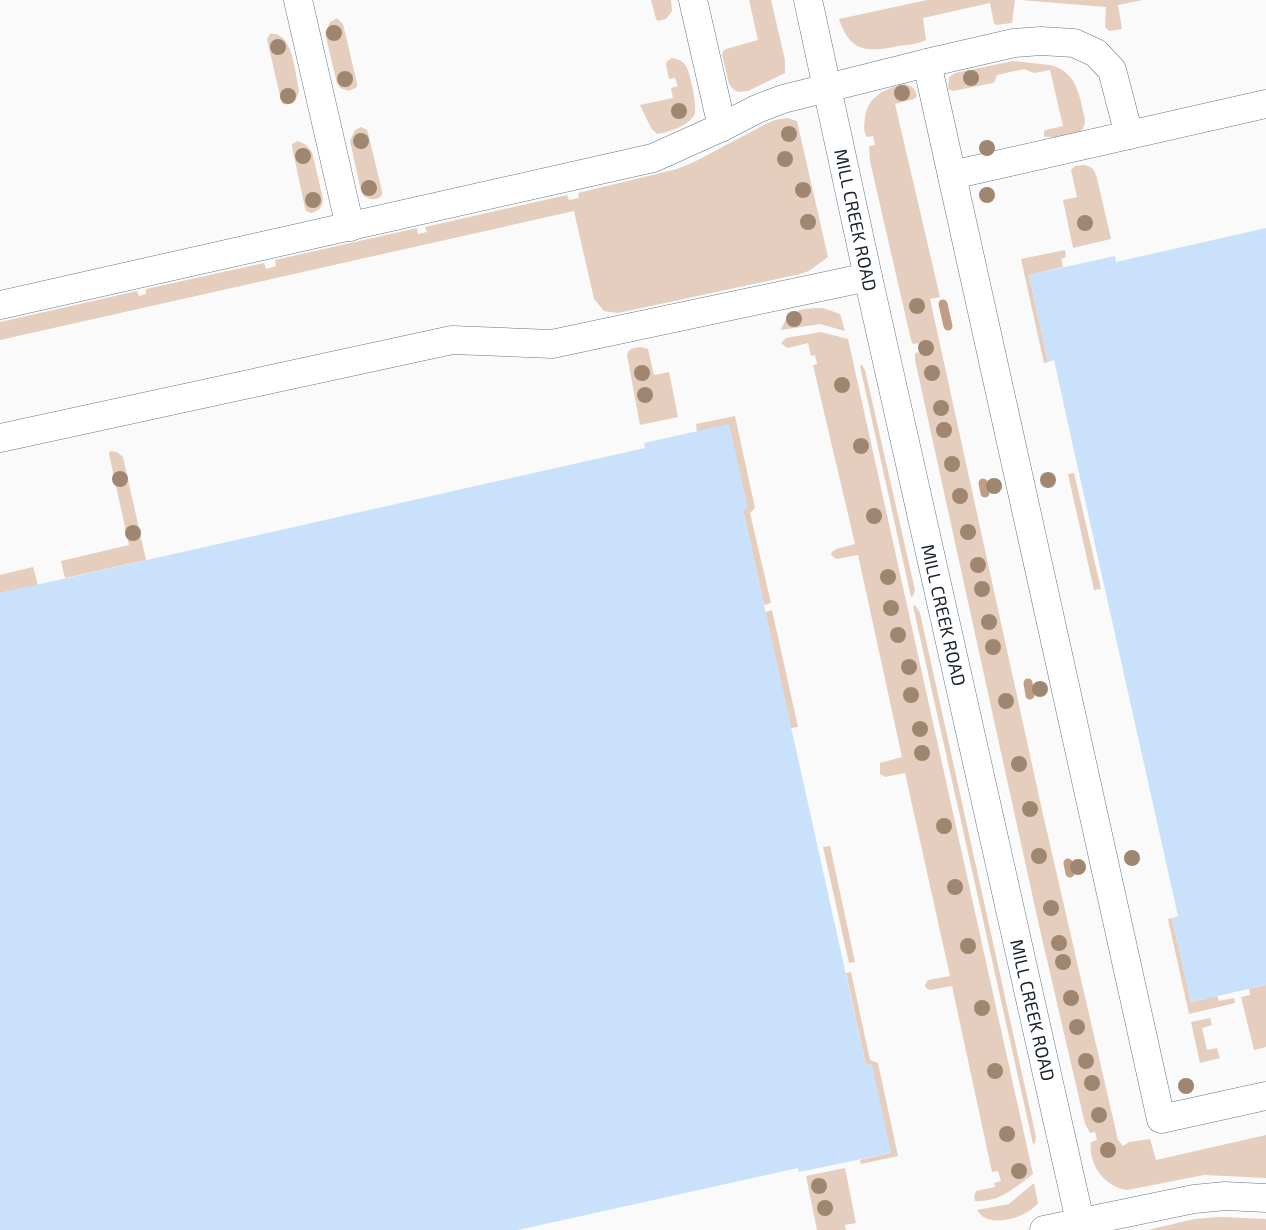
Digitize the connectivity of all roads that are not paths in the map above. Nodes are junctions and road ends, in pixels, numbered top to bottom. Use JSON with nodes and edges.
{"nodes":[{"id":1,"x":298,"y":0,"type":"edge"},
{"id":2,"x":692,"y":0,"type":"edge"},
{"id":3,"x":808,"y":0,"type":"edge"},
{"id":4,"x":927,"y":63,"type":"junction"},
{"id":5,"x":828,"y":88,"type":"junction"},
{"id":6,"x":1266,"y":104,"type":"edge"},
{"id":7,"x":722,"y":127,"type":"junction"},
{"id":8,"x":1129,"y":135,"type":"junction"},
{"id":9,"x":952,"y":175,"type":"junction"},
{"id":10,"x":350,"y":227,"type":"junction"},
{"id":11,"x":868,"y":277,"type":"junction"},
{"id":12,"x":0,"y":305,"type":"edge"},
{"id":13,"x":0,"y":438,"type":"edge"},
{"id":14,"x":1266,"y":1096,"type":"edge"},
{"id":15,"x":1266,"y":1198,"type":"edge"},
{"id":16,"x":1082,"y":1227,"type":"edge"},
{"id":17,"x":1044,"y":1230,"type":"edge"}],
"edges":[{"from":1,"to":10,"type":"street"},
{"from":2,"to":7,"type":"street"},
{"from":3,"to":5,"type":"street","name":"MILL CREEK ROAD"},
{"from":4,"to":5,"type":"street"},
{"from":4,"to":8,"type":"street"},
{"from":4,"to":9,"type":"street"},
{"from":5,"to":7,"type":"street"},
{"from":5,"to":11,"type":"street","name":"MILL CREEK ROAD"},
{"from":6,"to":8,"type":"street"},
{"from":7,"to":10,"type":"street"},
{"from":8,"to":9,"type":"street"},
{"from":9,"to":14,"type":"street"},
{"from":10,"to":12,"type":"street"},
{"from":11,"to":13,"type":"street"},
{"from":11,"to":16,"type":"street","name":"MILL CREEK ROAD"},
{"from":15,"to":16,"type":"street"},
{"from":16,"to":17,"type":"street"}]}
